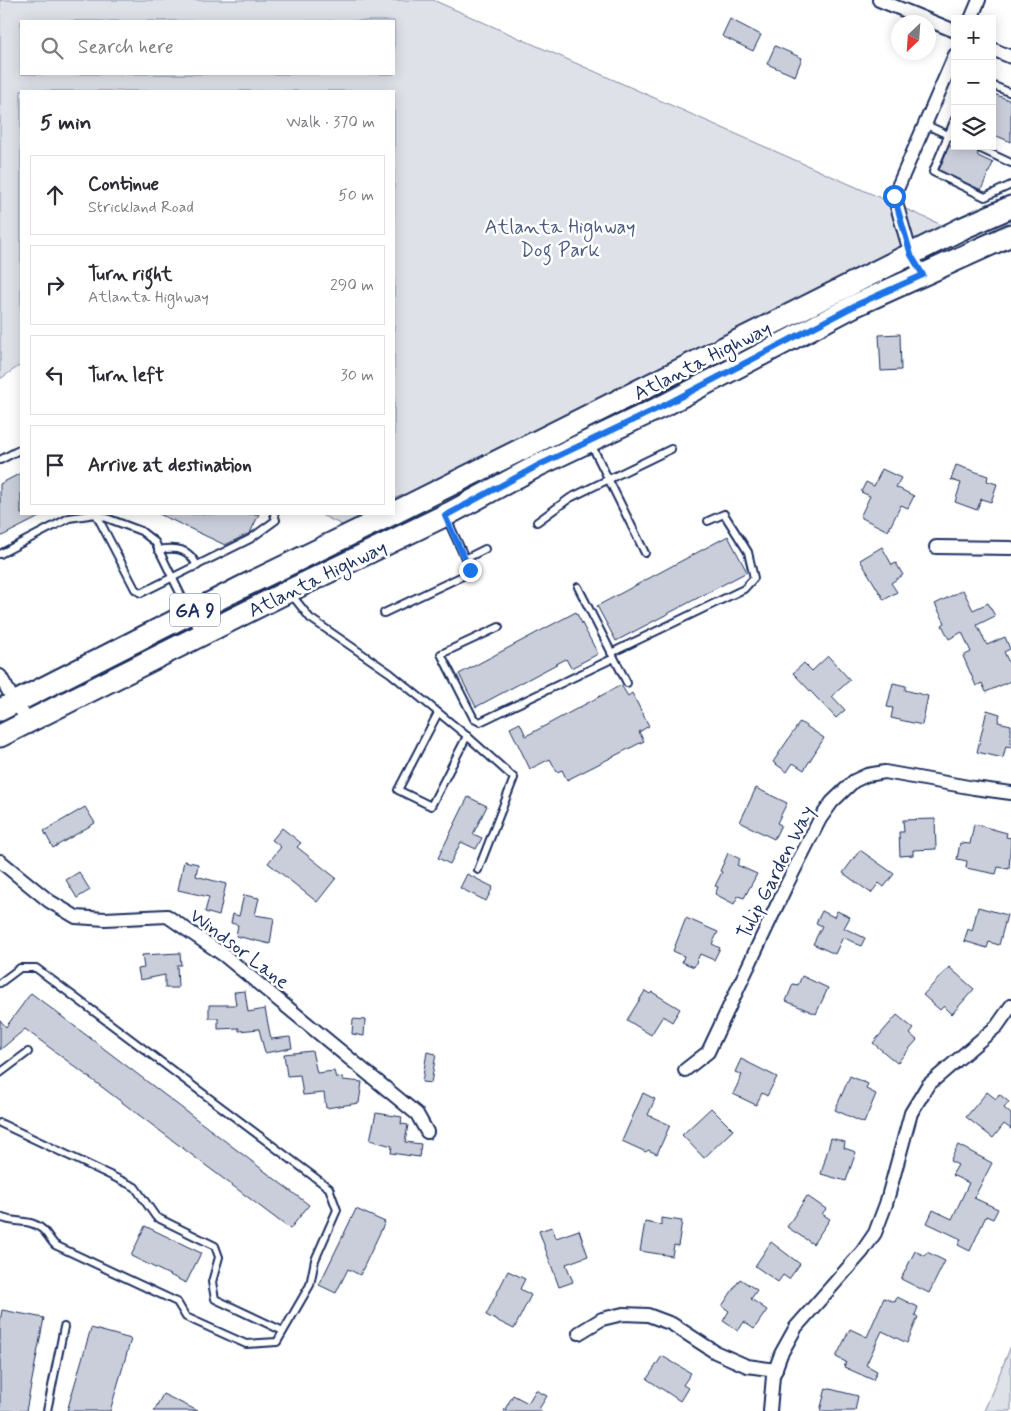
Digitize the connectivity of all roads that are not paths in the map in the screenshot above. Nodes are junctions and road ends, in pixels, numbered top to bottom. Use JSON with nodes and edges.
{"nodes":[{"id":1,"x":879,"y":0,"type":"edge"},
{"id":2,"x":979,"y":0,"type":"edge"},
{"id":3,"x":973,"y":15,"type":"edge"},
{"id":4,"x":951,"y":29,"type":"edge"},
{"id":5,"x":996,"y":50,"type":"edge"},
{"id":6,"x":1011,"y":58,"type":"edge"},
{"id":7,"x":953,"y":60,"type":"edge"},
{"id":8,"x":996,"y":87,"type":"edge"},
{"id":9,"x":1011,"y":93,"type":"edge"},
{"id":10,"x":924,"y":124,"type":"junction"},
{"id":11,"x":951,"y":126,"type":"edge"},
{"id":12,"x":947,"y":134,"type":"junction"},
{"id":13,"x":951,"y":136,"type":"edge"},
{"id":14,"x":983,"y":150,"type":"edge"},
{"id":15,"x":1011,"y":163,"type":"edge"},
{"id":16,"x":1011,"y":185,"type":"edge"},
{"id":17,"x":1011,"y":207,"type":"edge"},
{"id":18,"x":1011,"y":236,"type":"edge"},
{"id":19,"x":911,"y":255,"type":"junction"},
{"id":20,"x":923,"y":275,"type":"junction"},
{"id":21,"x":590,"y":441,"type":"junction"},
{"id":22,"x":670,"y":449,"type":"dead end"},
{"id":23,"x":20,"y":450,"type":"edge"},
{"id":24,"x":0,"y":460,"type":"edge"},
{"id":25,"x":608,"y":478,"type":"junction"},
{"id":26,"x":395,"y":512,"type":"edge"},
{"id":27,"x":90,"y":515,"type":"edge"},
{"id":28,"x":97,"y":515,"type":"edge"},
{"id":29,"x":99,"y":515,"type":"edge"},
{"id":30,"x":274,"y":515,"type":"edge"},
{"id":31,"x":389,"y":515,"type":"edge"},
{"id":32,"x":445,"y":516,"type":"junction"},
{"id":33,"x":708,"y":521,"type":"dead end"},
{"id":34,"x":537,"y":522,"type":"dead end"},
{"id":35,"x":936,"y":547,"type":"dead end"},
{"id":36,"x":1011,"y":547,"type":"edge"},
{"id":37,"x":485,"y":549,"type":"dead end"},
{"id":38,"x":158,"y":550,"type":"junction"},
{"id":39,"x":645,"y":553,"type":"dead end"},
{"id":40,"x":0,"y":554,"type":"edge"},
{"id":41,"x":1011,"y":556,"type":"edge"},
{"id":42,"x":465,"y":560,"type":"junction"},
{"id":43,"x":197,"y":566,"type":"junction"},
{"id":44,"x":172,"y":579,"type":"junction"},
{"id":45,"x":578,"y":587,"type":"dead end"},
{"id":46,"x":289,"y":591,"type":"junction"},
{"id":47,"x":384,"y":613,"type":"dead end"},
{"id":48,"x":189,"y":614,"type":"junction"},
{"id":49,"x":499,"y":627,"type":"dead end"},
{"id":50,"x":200,"y":635,"type":"junction"},
{"id":51,"x":613,"y":655,"type":"junction"},
{"id":52,"x":0,"y":676,"type":"edge"},
{"id":53,"x":627,"y":683,"type":"dead end"},
{"id":54,"x":8,"y":706,"type":"edge"},
{"id":55,"x":438,"y":713,"type":"junction"},
{"id":56,"x":30,"y":722,"type":"junction"},
{"id":57,"x":0,"y":736,"type":"edge"},
{"id":58,"x":467,"y":736,"type":"junction"},
{"id":59,"x":1011,"y":793,"type":"edge"},
{"id":60,"x":0,"y":861,"type":"edge"},
{"id":61,"x":478,"y":870,"type":"dead end"},
{"id":62,"x":0,"y":983,"type":"edge"},
{"id":63,"x":1011,"y":1006,"type":"edge"},
{"id":64,"x":28,"y":1052,"type":"dead end"},
{"id":65,"x":685,"y":1070,"type":"dead end"},
{"id":66,"x":0,"y":1073,"type":"edge"},
{"id":67,"x":0,"y":1123,"type":"edge"},
{"id":68,"x":427,"y":1132,"type":"dead end"},
{"id":69,"x":0,"y":1217,"type":"edge"},
{"id":70,"x":64,"y":1327,"type":"dead end"},
{"id":71,"x":283,"y":1331,"type":"junction"},
{"id":72,"x":579,"y":1333,"type":"dead end"},
{"id":73,"x":776,"y":1370,"type":"junction"},
{"id":74,"x":46,"y":1411,"type":"edge"},
{"id":75,"x":770,"y":1411,"type":"edge"}],
"edges":[{"from":1,"to":4,"type":"street"},
{"from":2,"to":3,"type":"street"},
{"from":5,"to":6,"type":"street"},
{"from":7,"to":10,"type":"street"},
{"from":8,"to":9,"type":"lane"},
{"from":10,"to":12,"type":"lane"},
{"from":10,"to":19,"type":"street"},
{"from":11,"to":12,"type":"lane"},
{"from":12,"to":13,"type":"lane"},
{"from":12,"to":16,"type":"lane"},
{"from":14,"to":15,"type":"lane"},
{"from":17,"to":19,"type":"main road","name":"Atlanta Highway","number":"GA 9"},
{"from":18,"to":20,"type":"main road","name":"Atlanta Highway","number":"GA 9"},
{"from":19,"to":20,"type":"street"},
{"from":19,"to":26,"type":"main road","name":"Atlanta Highway","number":"GA 9"},
{"from":20,"to":21,"type":"main road","name":"Atlanta Highway","number":"GA 9"},
{"from":21,"to":25,"type":"lane"},
{"from":21,"to":32,"type":"main road","name":"Atlanta Highway","number":"GA 9"},
{"from":22,"to":25,"type":"lane"},
{"from":23,"to":24,"type":"lane"},
{"from":25,"to":34,"type":"lane"},
{"from":25,"to":39,"type":"lane"},
{"from":27,"to":40,"type":"lane"},
{"from":28,"to":44,"type":"lane"},
{"from":29,"to":38,"type":"lane"},
{"from":30,"to":43,"type":"lane"},
{"from":31,"to":48,"type":"main road","name":"Atlanta Highway","number":"GA 9"},
{"from":32,"to":42,"type":"lane"},
{"from":32,"to":46,"type":"main road","name":"Atlanta Highway","number":"GA 9"},
{"from":33,"to":51,"type":"lane"},
{"from":35,"to":36,"type":"street"},
{"from":36,"to":41,"type":"street"},
{"from":37,"to":42,"type":"lane"},
{"from":38,"to":43,"type":"lane"},
{"from":38,"to":44,"type":"lane"},
{"from":42,"to":47,"type":"lane"},
{"from":43,"to":44,"type":"lane"},
{"from":44,"to":48,"type":"lane"},
{"from":45,"to":51,"type":"lane"},
{"from":46,"to":50,"type":"main road","name":"Atlanta Highway","number":"GA 9"},
{"from":46,"to":55,"type":"lane"},
{"from":48,"to":50,"type":"lane"},
{"from":48,"to":54,"type":"main road","name":"Atlanta Highway","number":"GA 9"},
{"from":49,"to":51,"type":"lane"},
{"from":50,"to":56,"type":"main road","name":"Atlanta Highway","number":"GA 9"},
{"from":51,"to":53,"type":"lane"},
{"from":52,"to":54,"type":"street"},
{"from":54,"to":56,"type":"street"},
{"from":55,"to":58,"type":"lane"},
{"from":55,"to":58,"type":"lane"},
{"from":56,"to":57,"type":"main road","name":"Atlanta Highway","number":"GA 9"},
{"from":58,"to":61,"type":"lane"},
{"from":59,"to":65,"type":"street","name":"Tulip Garden Way"},
{"from":60,"to":68,"type":"street","name":"Windsor Lane"},
{"from":62,"to":71,"type":"lane"},
{"from":63,"to":73,"type":"street"},
{"from":64,"to":66,"type":"lane"},
{"from":67,"to":71,"type":"lane"},
{"from":69,"to":71,"type":"lane"},
{"from":70,"to":74,"type":"lane"},
{"from":72,"to":73,"type":"street"},
{"from":73,"to":75,"type":"street"}]}
